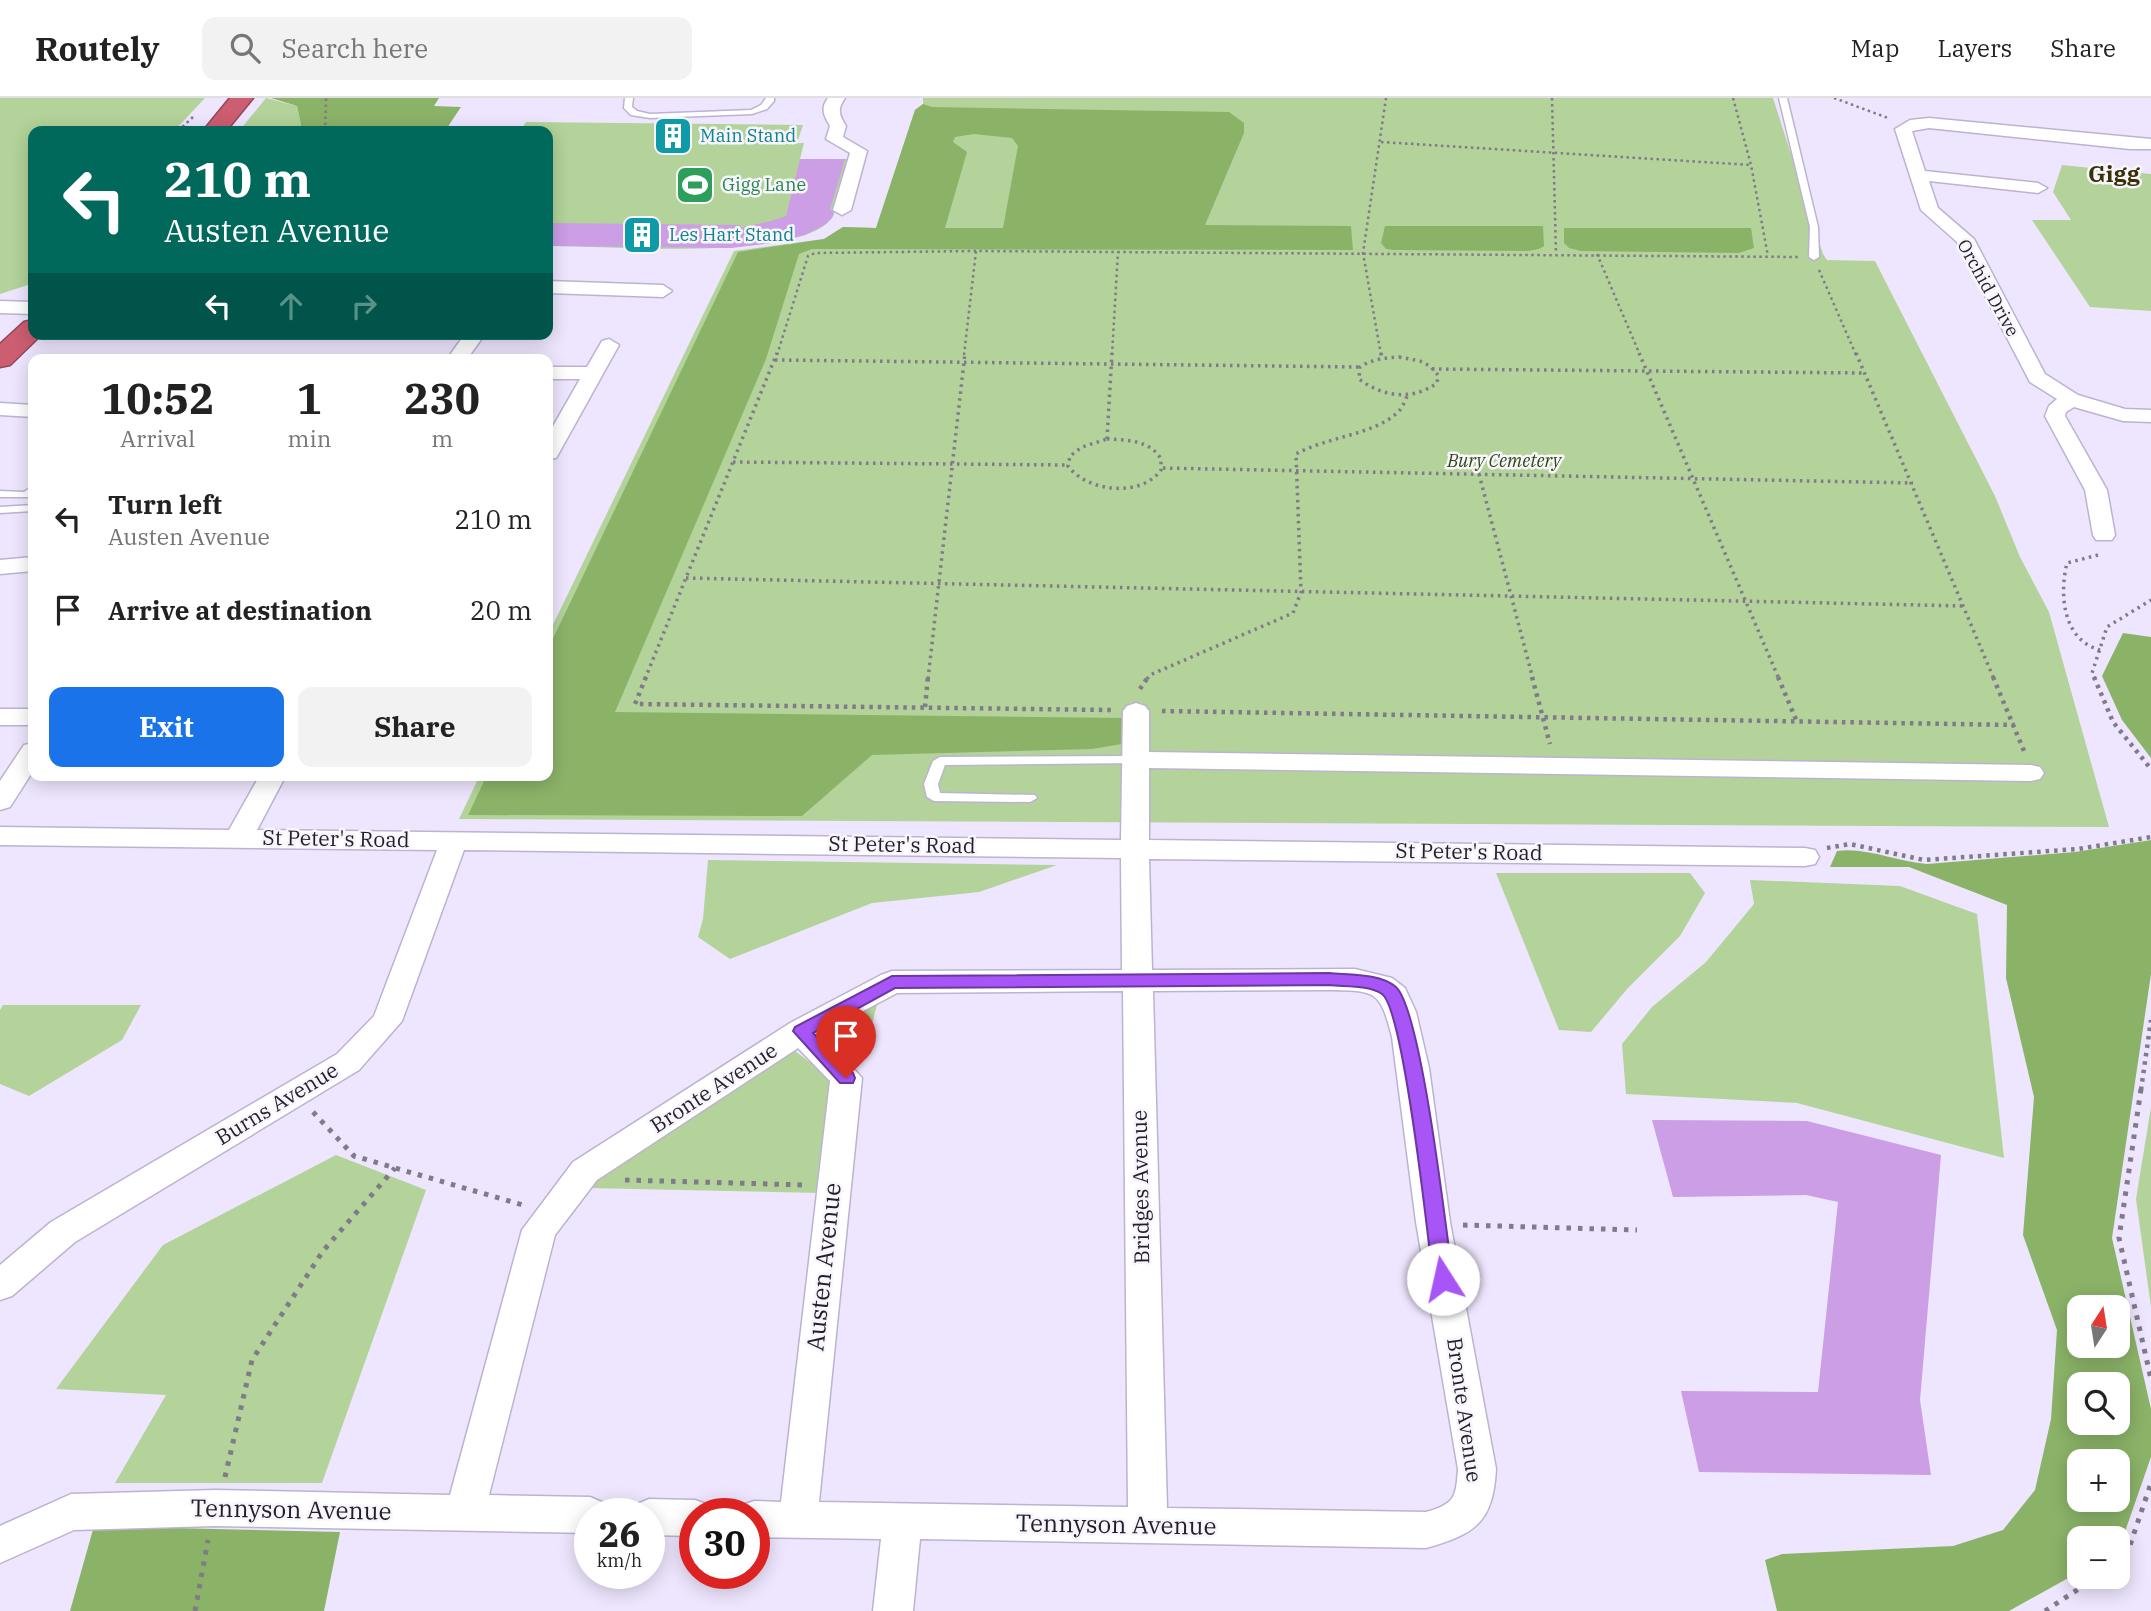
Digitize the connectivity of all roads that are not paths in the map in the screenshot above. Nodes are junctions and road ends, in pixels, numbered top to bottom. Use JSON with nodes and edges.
{"nodes":[{"id":1,"x":242,"y":98,"type":"edge"},
{"id":2,"x":629,"y":98,"type":"edge"},
{"id":3,"x":770,"y":98,"type":"edge"},
{"id":4,"x":837,"y":98,"type":"edge"},
{"id":5,"x":1783,"y":98,"type":"edge"},
{"id":6,"x":218,"y":126,"type":"edge"},
{"id":7,"x":2151,"y":144,"type":"edge"},
{"id":8,"x":1917,"y":175,"type":"junction"},
{"id":9,"x":2039,"y":188,"type":"dead end"},
{"id":10,"x":842,"y":210,"type":"dead end"},
{"id":11,"x":1814,"y":257,"type":"road end"},
{"id":12,"x":553,"y":287,"type":"edge"},
{"id":13,"x":663,"y":291,"type":"dead end"},
{"id":14,"x":0,"y":307,"type":"edge"},
{"id":15,"x":28,"y":308,"type":"edge"},
{"id":16,"x":28,"y":333,"type":"edge"},
{"id":17,"x":609,"y":345,"type":"dead end"},
{"id":18,"x":0,"y":359,"type":"edge"},
{"id":19,"x":553,"y":373,"type":"edge"},
{"id":20,"x":592,"y":373,"type":"junction"},
{"id":21,"x":2071,"y":399,"type":"junction"},
{"id":22,"x":553,"y":408,"type":"edge"},
{"id":23,"x":0,"y":410,"type":"edge"},
{"id":24,"x":572,"y":410,"type":"junction"},
{"id":25,"x":28,"y":411,"type":"edge"},
{"id":26,"x":2151,"y":416,"type":"edge"},
{"id":27,"x":553,"y":444,"type":"edge"},
{"id":28,"x":0,"y":494,"type":"edge"},
{"id":29,"x":28,"y":494,"type":"edge"},
{"id":30,"x":28,"y":508,"type":"edge"},
{"id":31,"x":0,"y":510,"type":"edge"},
{"id":32,"x":2104,"y":535,"type":"road end"},
{"id":33,"x":28,"y":564,"type":"edge"},
{"id":34,"x":0,"y":567,"type":"edge"},
{"id":35,"x":1136,"y":711,"type":"road end"},
{"id":36,"x":0,"y":717,"type":"edge"},
{"id":37,"x":28,"y":717,"type":"edge"},
{"id":38,"x":28,"y":759,"type":"edge"},
{"id":39,"x":1136,"y":760,"type":"junction"},
{"id":40,"x":2031,"y":773,"type":"dead end"},
{"id":41,"x":269,"y":781,"type":"edge"},
{"id":42,"x":1030,"y":798,"type":"dead end"},
{"id":43,"x":0,"y":801,"type":"edge"},
{"id":44,"x":0,"y":836,"type":"edge"},
{"id":45,"x":238,"y":838,"type":"junction"},
{"id":46,"x":454,"y":841,"type":"junction"},
{"id":47,"x":1135,"y":847,"type":"junction"},
{"id":48,"x":1805,"y":857,"type":"road end"},
{"id":49,"x":1137,"y":981,"type":"junction"},
{"id":50,"x":801,"y":1031,"type":"junction"},
{"id":51,"x":0,"y":1286,"type":"edge"},
{"id":52,"x":1471,"y":1508,"type":"joint"},
{"id":53,"x":465,"y":1512,"type":"junction"},
{"id":54,"x":574,"y":1515,"type":"edge"},
{"id":55,"x":770,"y":1519,"type":"edge"},
{"id":56,"x":798,"y":1520,"type":"junction"},
{"id":57,"x":902,"y":1521,"type":"junction"},
{"id":58,"x":1147,"y":1526,"type":"junction"},
{"id":59,"x":0,"y":1545,"type":"edge"},
{"id":60,"x":893,"y":1611,"type":"edge"}],
"edges":[{"from":1,"to":6,"type":"highway"},
{"from":2,"to":3,"type":"lane"},
{"from":4,"to":10,"type":"street"},
{"from":5,"to":11,"type":"lane"},
{"from":7,"to":8,"type":"street","name":"Orchid Drive"},
{"from":8,"to":9,"type":"street"},
{"from":8,"to":21,"type":"street","name":"Orchid Drive"},
{"from":12,"to":13,"type":"street"},
{"from":14,"to":15,"type":"street"},
{"from":16,"to":18,"type":"highway"},
{"from":17,"to":20,"type":"street"},
{"from":19,"to":20,"type":"street"},
{"from":20,"to":24,"type":"street"},
{"from":21,"to":26,"type":"street","name":"Orchid Drive"},
{"from":21,"to":32,"type":"street"},
{"from":22,"to":24,"type":"street"},
{"from":23,"to":25,"type":"street"},
{"from":24,"to":27,"type":"street"},
{"from":28,"to":29,"type":"lane"},
{"from":30,"to":31,"type":"lane"},
{"from":33,"to":34,"type":"street"},
{"from":35,"to":39,"type":"street","name":"Bridges Avenue"},
{"from":36,"to":37,"type":"street"},
{"from":38,"to":43,"type":"street"},
{"from":39,"to":40,"type":"street"},
{"from":39,"to":42,"type":"lane"},
{"from":39,"to":47,"type":"street","name":"Bridges Avenue"},
{"from":41,"to":45,"type":"street"},
{"from":44,"to":45,"type":"street","name":"St Peter's Road"},
{"from":45,"to":46,"type":"street","name":"St Peter's Road"},
{"from":46,"to":47,"type":"street","name":"St Peter's Road"},
{"from":46,"to":51,"type":"street","name":"Burns Avenue"},
{"from":47,"to":48,"type":"street","name":"St Peter's Road"},
{"from":47,"to":49,"type":"street","name":"Bridges Avenue"},
{"from":49,"to":50,"type":"street","name":"Bronte Avenue"},
{"from":49,"to":52,"type":"street","name":"Bronte Avenue"},
{"from":49,"to":58,"type":"street","name":"Bridges Avenue"},
{"from":50,"to":53,"type":"street","name":"Bronte Avenue"},
{"from":50,"to":56,"type":"street","name":"Austen Avenue"},
{"from":52,"to":58,"type":"street","name":"Tennyson Avenue"},
{"from":53,"to":54,"type":"street","name":"Tennyson Avenue"},
{"from":53,"to":59,"type":"street","name":"Tennyson Avenue"},
{"from":55,"to":56,"type":"street","name":"Tennyson Avenue"},
{"from":56,"to":57,"type":"street","name":"Tennyson Avenue"},
{"from":57,"to":58,"type":"street","name":"Tennyson Avenue"},
{"from":57,"to":60,"type":"street"}]}
